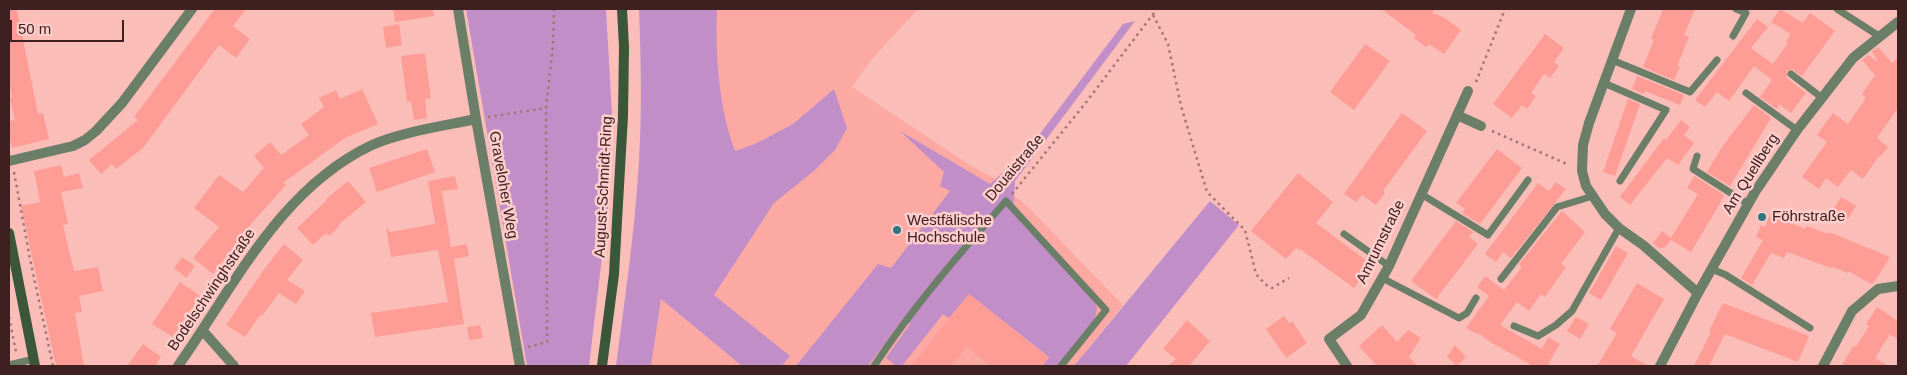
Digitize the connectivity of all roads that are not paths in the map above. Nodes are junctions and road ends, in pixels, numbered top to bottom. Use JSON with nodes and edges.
{"nodes":[{"id":1,"x":192,"y":9,"type":"edge"},
{"id":2,"x":458,"y":9,"type":"edge"},
{"id":3,"x":622,"y":9,"type":"edge"},
{"id":4,"x":1631,"y":9,"type":"edge"},
{"id":5,"x":1736,"y":9,"type":"edge"},
{"id":6,"x":1837,"y":9,"type":"edge"},
{"id":7,"x":1898,"y":22,"type":"edge"},
{"id":8,"x":1733,"y":36,"type":"dead end"},
{"id":9,"x":1879,"y":36,"type":"junction"},
{"id":10,"x":1612,"y":60,"type":"junction"},
{"id":11,"x":1717,"y":60,"type":"dead end"},
{"id":12,"x":1791,"y":74,"type":"dead end"},
{"id":13,"x":1604,"y":83,"type":"junction"},
{"id":14,"x":1468,"y":91,"type":"road end"},
{"id":15,"x":1746,"y":94,"type":"dead end"},
{"id":16,"x":1821,"y":97,"type":"junction"},
{"id":17,"x":1457,"y":115,"type":"junction"},
{"id":18,"x":476,"y":119,"type":"junction"},
{"id":19,"x":1481,"y":126,"type":"road end"},
{"id":20,"x":1797,"y":130,"type":"junction"},
{"id":21,"x":1697,"y":156,"type":"dead end"},
{"id":22,"x":11,"y":161,"type":"edge"},
{"id":23,"x":1528,"y":180,"type":"dead end"},
{"id":24,"x":1620,"y":181,"type":"dead end"},
{"id":25,"x":1421,"y":194,"type":"junction"},
{"id":26,"x":1593,"y":196,"type":"junction"},
{"id":27,"x":1748,"y":204,"type":"junction"},
{"id":28,"x":1619,"y":228,"type":"junction"},
{"id":29,"x":9,"y":233,"type":"edge"},
{"id":30,"x":1344,"y":234,"type":"dead end"},
{"id":31,"x":1389,"y":266,"type":"junction"},
{"id":32,"x":1712,"y":269,"type":"junction"},
{"id":33,"x":1382,"y":278,"type":"junction"},
{"id":34,"x":1501,"y":279,"type":"dead end"},
{"id":35,"x":1898,"y":286,"type":"edge"},
{"id":36,"x":1698,"y":293,"type":"junction"},
{"id":37,"x":1476,"y":298,"type":"dead end"},
{"id":38,"x":1514,"y":326,"type":"dead end"},
{"id":39,"x":1810,"y":328,"type":"dead end"},
{"id":40,"x":203,"y":331,"type":"junction"},
{"id":41,"x":34,"y":363,"type":"edge"},
{"id":42,"x":9,"y":365,"type":"edge"},
{"id":43,"x":178,"y":366,"type":"edge"},
{"id":44,"x":234,"y":366,"type":"edge"},
{"id":45,"x":520,"y":366,"type":"edge"},
{"id":46,"x":602,"y":366,"type":"edge"},
{"id":47,"x":874,"y":366,"type":"edge"},
{"id":48,"x":1062,"y":366,"type":"edge"},
{"id":49,"x":1347,"y":366,"type":"edge"},
{"id":50,"x":1660,"y":366,"type":"edge"},
{"id":51,"x":1823,"y":366,"type":"edge"}],
"edges":[{"from":1,"to":22,"type":"street"},
{"from":2,"to":18,"type":"street","name":"Graveloher Weg"},
{"from":3,"to":46,"type":"main road","name":"August-Schmidt-Ring"},
{"from":4,"to":10,"type":"street"},
{"from":5,"to":8,"type":"lane"},
{"from":6,"to":9,"type":"lane"},
{"from":7,"to":9,"type":"street","name":"Am Quellberg"},
{"from":9,"to":16,"type":"street","name":"Am Quellberg"},
{"from":10,"to":11,"type":"lane"},
{"from":10,"to":13,"type":"street"},
{"from":12,"to":16,"type":"lane"},
{"from":13,"to":24,"type":"lane"},
{"from":13,"to":26,"type":"street"},
{"from":14,"to":17,"type":"street","name":"Amrumstraße"},
{"from":15,"to":20,"type":"lane"},
{"from":16,"to":20,"type":"street","name":"Am Quellberg"},
{"from":17,"to":19,"type":"street"},
{"from":17,"to":25,"type":"street","name":"Amrumstraße"},
{"from":18,"to":40,"type":"street","name":"Bodelschwinghstraße"},
{"from":18,"to":45,"type":"street","name":"Graveloher Weg"},
{"from":20,"to":27,"type":"street","name":"Am Quellberg"},
{"from":21,"to":27,"type":"lane"},
{"from":23,"to":25,"type":"lane"},
{"from":25,"to":31,"type":"street","name":"Amrumstraße"},
{"from":26,"to":28,"type":"street"},
{"from":26,"to":34,"type":"lane"},
{"from":27,"to":32,"type":"street","name":"Am Quellberg"},
{"from":28,"to":36,"type":"street"},
{"from":28,"to":38,"type":"lane"},
{"from":29,"to":41,"type":"main road"},
{"from":30,"to":31,"type":"lane"},
{"from":31,"to":33,"type":"street","name":"Amrumstraße"},
{"from":32,"to":36,"type":"street","name":"Am Quellberg"},
{"from":32,"to":39,"type":"lane"},
{"from":33,"to":37,"type":"lane"},
{"from":33,"to":49,"type":"street","name":"Amrumstraße"},
{"from":35,"to":51,"type":"street"},
{"from":36,"to":50,"type":"street","name":"Am Quellberg"},
{"from":40,"to":43,"type":"street","name":"Bodelschwinghstraße"},
{"from":40,"to":44,"type":"street"},
{"from":41,"to":42,"type":"lane"},
{"from":47,"to":48,"type":"lane","name":"Douaistraße"}]}
